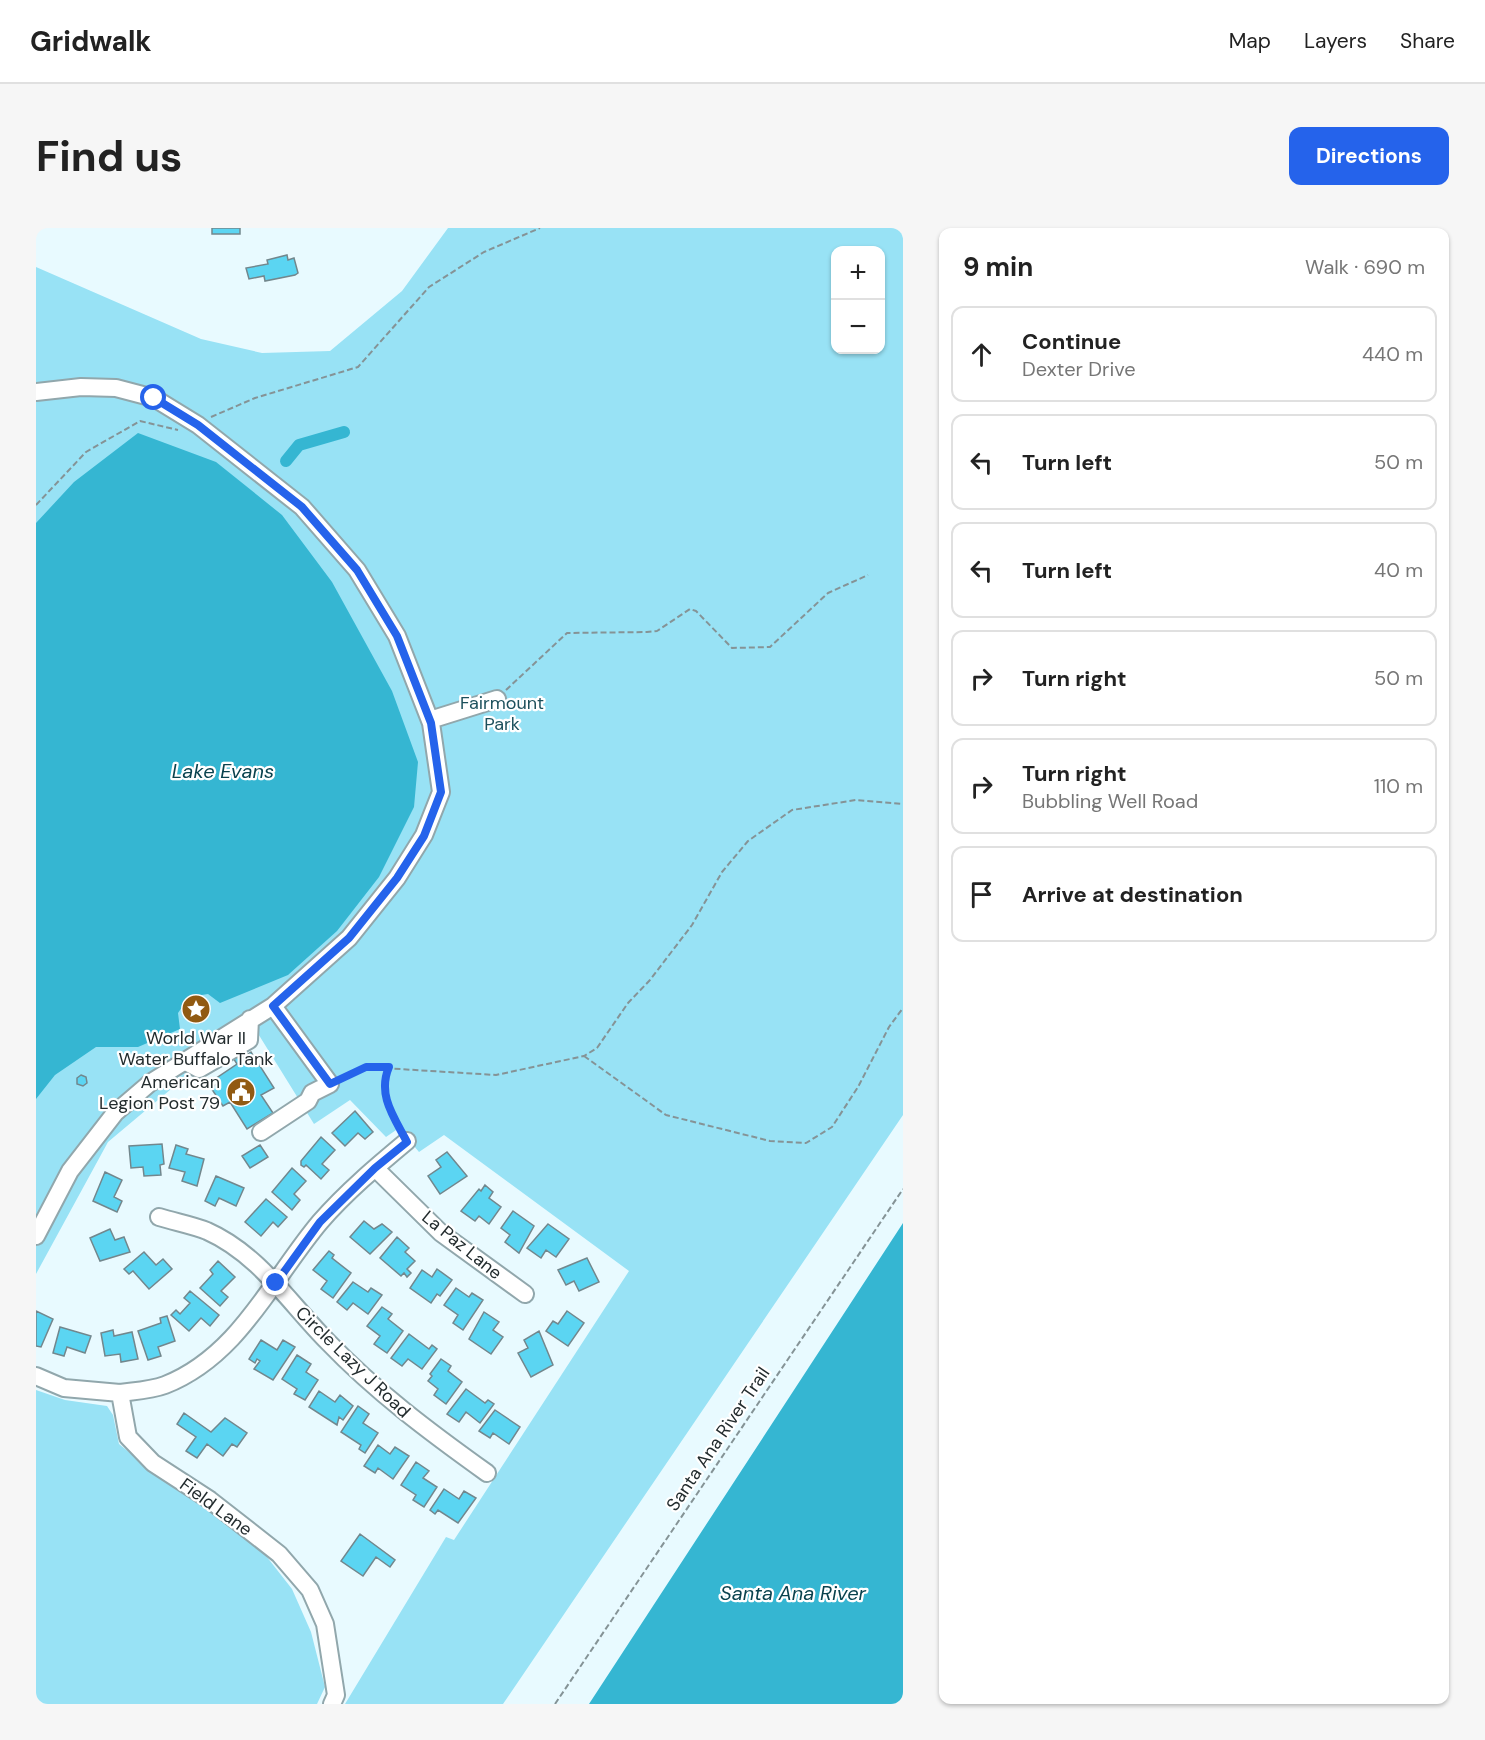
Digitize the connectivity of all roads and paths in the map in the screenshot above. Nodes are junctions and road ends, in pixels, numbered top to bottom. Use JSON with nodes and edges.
{"nodes":[{"id":1,"x":540,"y":228,"type":"edge"},
{"id":2,"x":36,"y":392,"type":"edge"},
{"id":3,"x":198,"y":425,"type":"junction"},
{"id":4,"x":180,"y":431,"type":"dead end"},
{"id":5,"x":36,"y":505,"type":"edge"},
{"id":6,"x":868,"y":575,"type":"dead end"},
{"id":7,"x":497,"y":699,"type":"joint"},
{"id":8,"x":430,"y":720,"type":"junction"},
{"id":9,"x":903,"y":804,"type":"edge"},
{"id":10,"x":273,"y":1006,"type":"junction"},
{"id":11,"x":903,"y":1008,"type":"edge"},
{"id":12,"x":584,"y":1056,"type":"junction"},
{"id":13,"x":389,"y":1067,"type":"junction"},
{"id":14,"x":330,"y":1084,"type":"junction"},
{"id":15,"x":261,"y":1132,"type":"dead end"},
{"id":16,"x":407,"y":1142,"type":"joint"},
{"id":17,"x":375,"y":1168,"type":"junction"},
{"id":18,"x":903,"y":1189,"type":"edge"},
{"id":19,"x":159,"y":1217,"type":"dead end"},
{"id":20,"x":36,"y":1236,"type":"edge"},
{"id":21,"x":276,"y":1283,"type":"junction"},
{"id":22,"x":525,"y":1294,"type":"dead end"},
{"id":23,"x":36,"y":1376,"type":"edge"},
{"id":24,"x":120,"y":1393,"type":"junction"},
{"id":25,"x":487,"y":1473,"type":"dead end"},
{"id":26,"x":332,"y":1704,"type":"edge"},
{"id":27,"x":555,"y":1704,"type":"edge"}],
"edges":[{"from":1,"to":3,"type":"path"},
{"from":2,"to":3,"type":"street"},
{"from":3,"to":8,"type":"street"},
{"from":4,"to":5,"type":"path"},
{"from":6,"to":7,"type":"path"},
{"from":7,"to":8,"type":"street"},
{"from":8,"to":10,"type":"street"},
{"from":9,"to":12,"type":"path"},
{"from":10,"to":14,"type":"street"},
{"from":10,"to":20,"type":"street"},
{"from":11,"to":12,"type":"path"},
{"from":12,"to":13,"type":"path"},
{"from":13,"to":14,"type":"path"},
{"from":13,"to":16,"type":"path"},
{"from":14,"to":15,"type":"street"},
{"from":16,"to":17,"type":"street"},
{"from":17,"to":21,"type":"street"},
{"from":17,"to":22,"type":"street","name":"La Paz Lane"},
{"from":18,"to":27,"type":"path","name":"Santa Ana River Trail"},
{"from":19,"to":21,"type":"street","name":"Circle Lazy J Road"},
{"from":21,"to":24,"type":"street"},
{"from":21,"to":25,"type":"street","name":"Circle Lazy J Road"},
{"from":23,"to":24,"type":"street"},
{"from":24,"to":26,"type":"street","name":"Field Lane"}]}
